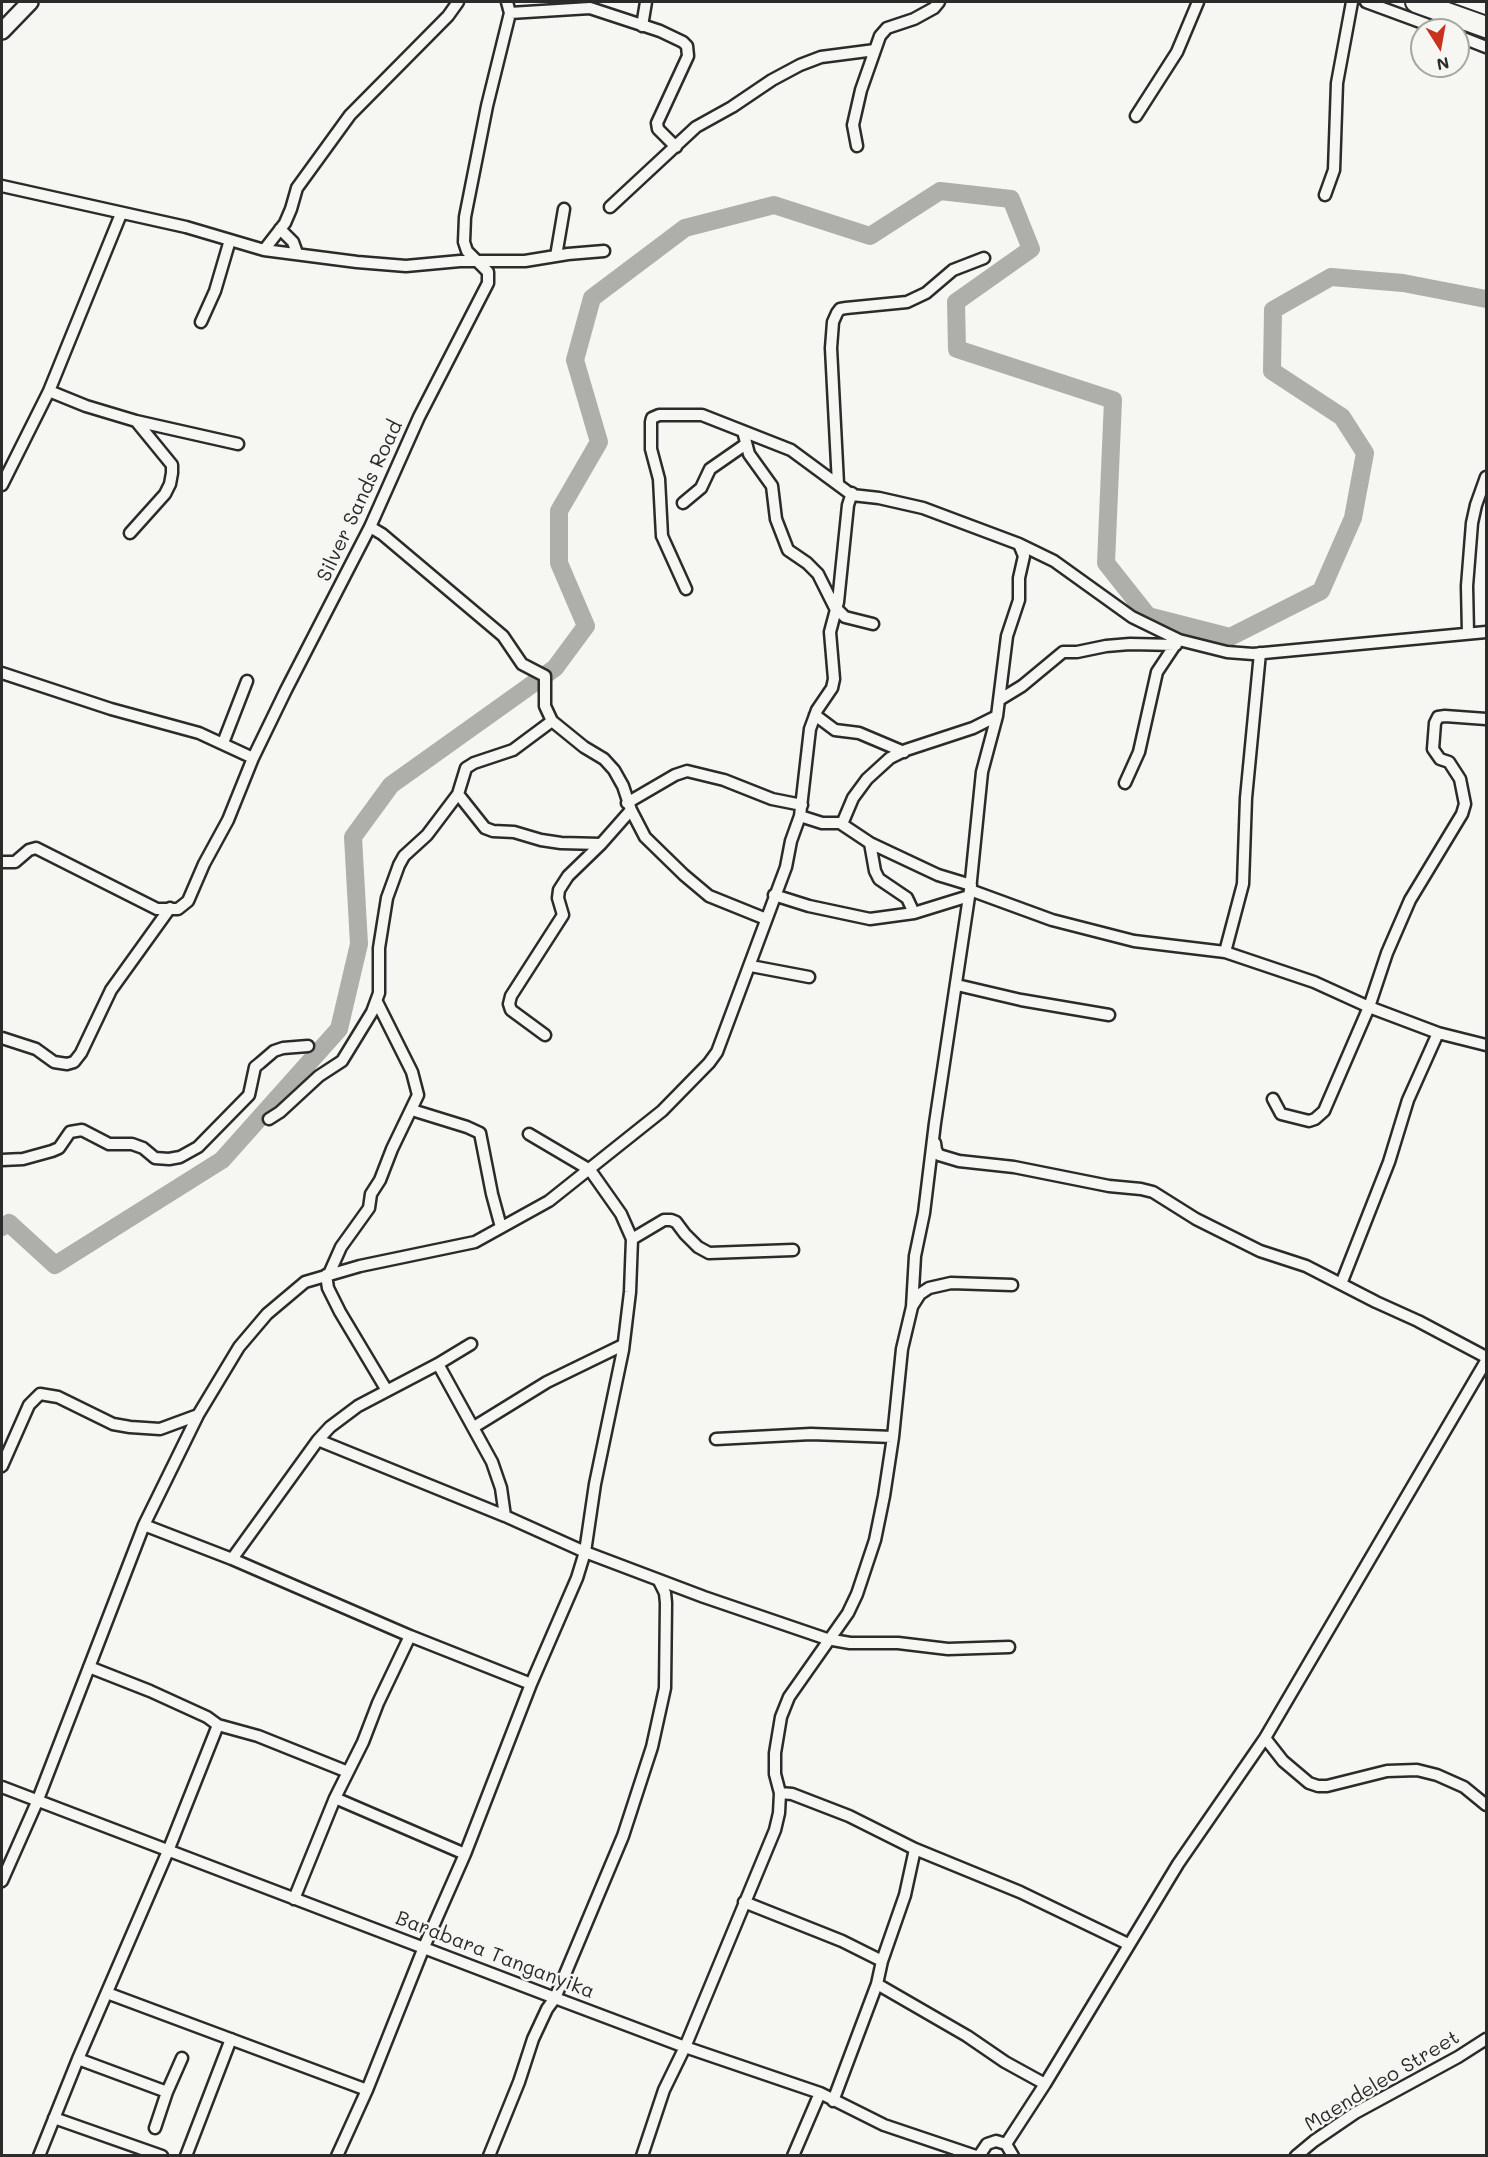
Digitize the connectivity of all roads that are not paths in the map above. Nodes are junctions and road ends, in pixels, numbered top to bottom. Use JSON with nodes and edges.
{"nodes":[{"id":1,"x":30,"y":2,"type":"edge"},
{"id":2,"x":458,"y":2,"type":"edge"},
{"id":3,"x":507,"y":2,"type":"edge"},
{"id":4,"x":611,"y":2,"type":"edge"},
{"id":5,"x":646,"y":2,"type":"edge"},
{"id":6,"x":939,"y":2,"type":"edge"},
{"id":7,"x":1198,"y":2,"type":"edge"},
{"id":8,"x":1352,"y":2,"type":"edge"},
{"id":9,"x":1366,"y":2,"type":"edge"},
{"id":10,"x":1416,"y":2,"type":"edge"},
{"id":11,"x":602,"y":11,"type":"junction"},
{"id":12,"x":510,"y":13,"type":"junction"},
{"id":13,"x":1410,"y":18,"type":"edge"},
{"id":14,"x":642,"y":26,"type":"junction"},
{"id":15,"x":1486,"y":27,"type":"edge"},
{"id":16,"x":2,"y":32,"type":"edge"},
{"id":17,"x":1470,"y":41,"type":"edge"},
{"id":18,"x":1486,"y":47,"type":"edge"},
{"id":19,"x":875,"y":50,"type":"junction"},
{"id":20,"x":1136,"y":116,"type":"dead end"},
{"id":21,"x":857,"y":146,"type":"dead end"},
{"id":22,"x":676,"y":147,"type":"junction"},
{"id":23,"x":2,"y":186,"type":"edge"},
{"id":24,"x":1325,"y":195,"type":"dead end"},
{"id":25,"x":610,"y":207,"type":"dead end"},
{"id":26,"x":564,"y":209,"type":"dead end"},
{"id":27,"x":121,"y":214,"type":"junction"},
{"id":28,"x":280,"y":229,"type":"junction"},
{"id":29,"x":230,"y":240,"type":"junction"},
{"id":30,"x":264,"y":250,"type":"junction"},
{"id":31,"x":604,"y":251,"type":"dead end"},
{"id":32,"x":297,"y":253,"type":"junction"},
{"id":33,"x":556,"y":256,"type":"junction"},
{"id":34,"x":984,"y":258,"type":"dead end"},
{"id":35,"x":477,"y":260,"type":"junction"},
{"id":36,"x":201,"y":322,"type":"dead end"},
{"id":37,"x":49,"y":391,"type":"junction"},
{"id":38,"x":136,"y":421,"type":"junction"},
{"id":39,"x":743,"y":431,"type":"junction"},
{"id":40,"x":238,"y":444,"type":"dead end"},
{"id":41,"x":746,"y":444,"type":"junction"},
{"id":42,"x":1486,"y":477,"type":"edge"},
{"id":43,"x":2,"y":482,"type":"edge"},
{"id":44,"x":837,"y":484,"type":"junction"},
{"id":45,"x":852,"y":493,"type":"junction"},
{"id":46,"x":683,"y":503,"type":"dead end"},
{"id":47,"x":370,"y":527,"type":"junction"},
{"id":48,"x":130,"y":533,"type":"dead end"},
{"id":49,"x":1018,"y":544,"type":"junction"},
{"id":50,"x":686,"y":589,"type":"dead end"},
{"id":51,"x":836,"y":609,"type":"junction"},
{"id":52,"x":873,"y":624,"type":"dead end"},
{"id":53,"x":1486,"y":632,"type":"edge"},
{"id":54,"x":1468,"y":633,"type":"junction"},
{"id":55,"x":1177,"y":642,"type":"junction"},
{"id":56,"x":1260,"y":653,"type":"junction"},
{"id":57,"x":2,"y":673,"type":"edge"},
{"id":58,"x":247,"y":681,"type":"dead end"},
{"id":59,"x":999,"y":700,"type":"junction"},
{"id":60,"x":815,"y":715,"type":"junction"},
{"id":61,"x":997,"y":716,"type":"junction"},
{"id":62,"x":1486,"y":719,"type":"edge"},
{"id":63,"x":552,"y":721,"type":"junction"},
{"id":64,"x":223,"y":743,"type":"junction"},
{"id":65,"x":904,"y":752,"type":"junction"},
{"id":66,"x":253,"y":758,"type":"junction"},
{"id":67,"x":1125,"y":783,"type":"dead end"},
{"id":68,"x":458,"y":794,"type":"junction"},
{"id":69,"x":629,"y":806,"type":"junction"},
{"id":70,"x":801,"y":810,"type":"junction"},
{"id":71,"x":842,"y":824,"type":"junction"},
{"id":72,"x":870,"y":843,"type":"junction"},
{"id":73,"x":602,"y":844,"type":"junction"},
{"id":74,"x":2,"y":862,"type":"edge"},
{"id":75,"x":970,"y":890,"type":"junction"},
{"id":76,"x":774,"y":895,"type":"junction"},
{"id":77,"x":174,"y":909,"type":"junction"},
{"id":78,"x":914,"y":913,"type":"junction"},
{"id":79,"x":766,"y":919,"type":"junction"},
{"id":80,"x":1226,"y":952,"type":"junction"},
{"id":81,"x":751,"y":966,"type":"junction"},
{"id":82,"x":809,"y":977,"type":"dead end"},
{"id":83,"x":957,"y":985,"type":"junction"},
{"id":84,"x":377,"y":1002,"type":"junction"},
{"id":85,"x":1369,"y":1007,"type":"junction"},
{"id":86,"x":1109,"y":1015,"type":"dead end"},
{"id":87,"x":1438,"y":1033,"type":"junction"},
{"id":88,"x":545,"y":1035,"type":"dead end"},
{"id":89,"x":2,"y":1038,"type":"edge"},
{"id":90,"x":1486,"y":1045,"type":"edge"},
{"id":91,"x":308,"y":1046,"type":"dead end"},
{"id":92,"x":1273,"y":1099,"type":"dead end"},
{"id":93,"x":412,"y":1110,"type":"junction"},
{"id":94,"x":269,"y":1119,"type":"dead end"},
{"id":95,"x":529,"y":1134,"type":"dead end"},
{"id":96,"x":934,"y":1140,"type":"junction"},
{"id":97,"x":2,"y":1160,"type":"edge"},
{"id":98,"x":590,"y":1170,"type":"junction"},
{"id":99,"x":501,"y":1227,"type":"junction"},
{"id":100,"x":632,"y":1239,"type":"junction"},
{"id":101,"x":793,"y":1250,"type":"dead end"},
{"id":102,"x":328,"y":1275,"type":"junction"},
{"id":103,"x":1341,"y":1284,"type":"junction"},
{"id":104,"x":1012,"y":1285,"type":"dead end"},
{"id":105,"x":912,"y":1306,"type":"junction"},
{"id":106,"x":471,"y":1344,"type":"dead end"},
{"id":107,"x":623,"y":1345,"type":"junction"},
{"id":108,"x":1486,"y":1359,"type":"edge"},
{"id":109,"x":438,"y":1364,"type":"junction"},
{"id":110,"x":386,"y":1389,"type":"junction"},
{"id":111,"x":198,"y":1415,"type":"junction"},
{"id":112,"x":474,"y":1427,"type":"junction"},
{"id":113,"x":893,"y":1437,"type":"junction"},
{"id":114,"x":716,"y":1438,"type":"dead end"},
{"id":115,"x":318,"y":1440,"type":"junction"},
{"id":116,"x":3,"y":1460,"type":"edge"},
{"id":117,"x":505,"y":1516,"type":"junction"},
{"id":118,"x":144,"y":1525,"type":"junction"},
{"id":119,"x":585,"y":1552,"type":"junction"},
{"id":120,"x":232,"y":1559,"type":"junction"},
{"id":121,"x":659,"y":1581,"type":"junction"},
{"id":122,"x":410,"y":1636,"type":"junction"},
{"id":123,"x":828,"y":1639,"type":"junction"},
{"id":124,"x":1008,"y":1647,"type":"dead end"},
{"id":125,"x":88,"y":1667,"type":"junction"},
{"id":126,"x":531,"y":1684,"type":"junction"},
{"id":127,"x":218,"y":1725,"type":"junction"},
{"id":128,"x":1264,"y":1738,"type":"junction"},
{"id":129,"x":348,"y":1772,"type":"junction"},
{"id":130,"x":2,"y":1787,"type":"edge"},
{"id":131,"x":780,"y":1793,"type":"junction"},
{"id":132,"x":335,"y":1798,"type":"junction"},
{"id":133,"x":37,"y":1802,"type":"junction"},
{"id":134,"x":1486,"y":1805,"type":"edge"},
{"id":135,"x":915,"y":1849,"type":"junction"},
{"id":136,"x":168,"y":1851,"type":"junction"},
{"id":137,"x":465,"y":1854,"type":"junction"},
{"id":138,"x":2,"y":1881,"type":"edge"},
{"id":139,"x":294,"y":1899,"type":"junction"},
{"id":140,"x":744,"y":1902,"type":"junction"},
{"id":141,"x":1128,"y":1944,"type":"junction"},
{"id":142,"x":423,"y":1947,"type":"junction"},
{"id":143,"x":882,"y":1961,"type":"junction"},
{"id":144,"x":876,"y":1983,"type":"junction"},
{"id":145,"x":107,"y":1993,"type":"junction"},
{"id":146,"x":555,"y":1998,"type":"junction"},
{"id":147,"x":231,"y":2039,"type":"junction"},
{"id":148,"x":1486,"y":2039,"type":"edge"},
{"id":149,"x":685,"y":2047,"type":"junction"},
{"id":150,"x":182,"y":2058,"type":"dead end"},
{"id":151,"x":78,"y":2059,"type":"junction"},
{"id":152,"x":1045,"y":2084,"type":"junction"},
{"id":153,"x":367,"y":2090,"type":"junction"},
{"id":154,"x":167,"y":2092,"type":"junction"},
{"id":155,"x":820,"y":2093,"type":"junction"},
{"id":156,"x":833,"y":2101,"type":"junction"},
{"id":157,"x":54,"y":2118,"type":"junction"},
{"id":158,"x":155,"y":2128,"type":"dead end"},
{"id":159,"x":1006,"y":2144,"type":"junction"},
{"id":160,"x":39,"y":2156,"type":"edge"},
{"id":161,"x":162,"y":2156,"type":"edge"},
{"id":162,"x":186,"y":2156,"type":"edge"},
{"id":163,"x":337,"y":2156,"type":"edge"},
{"id":164,"x":489,"y":2156,"type":"edge"},
{"id":165,"x":642,"y":2156,"type":"edge"},
{"id":166,"x":793,"y":2156,"type":"edge"},
{"id":167,"x":977,"y":2156,"type":"edge"},
{"id":168,"x":1013,"y":2156,"type":"edge"},
{"id":169,"x":1296,"y":2156,"type":"edge"}],
"edges":[{"from":1,"to":16,"type":"street"},
{"from":2,"to":28,"type":"street"},
{"from":3,"to":12,"type":"street","name":"Silver Sands Road"},
{"from":4,"to":11,"type":"street"},
{"from":5,"to":14,"type":"street"},
{"from":6,"to":19,"type":"street"},
{"from":7,"to":20,"type":"street"},
{"from":8,"to":24,"type":"street"},
{"from":9,"to":13,"type":"street"},
{"from":10,"to":15,"type":"highway"},
{"from":11,"to":12,"type":"street"},
{"from":11,"to":14,"type":"street"},
{"from":12,"to":35,"type":"street","name":"Silver Sands Road"},
{"from":14,"to":22,"type":"street"},
{"from":17,"to":18,"type":"street"},
{"from":19,"to":21,"type":"street"},
{"from":19,"to":22,"type":"street"},
{"from":22,"to":25,"type":"street"},
{"from":23,"to":27,"type":"street"},
{"from":26,"to":33,"type":"street"},
{"from":27,"to":29,"type":"street"},
{"from":27,"to":37,"type":"street"},
{"from":28,"to":30,"type":"street"},
{"from":28,"to":32,"type":"street"},
{"from":29,"to":30,"type":"street"},
{"from":29,"to":36,"type":"street"},
{"from":30,"to":32,"type":"street"},
{"from":31,"to":33,"type":"street"},
{"from":32,"to":35,"type":"street"},
{"from":33,"to":35,"type":"street"},
{"from":34,"to":44,"type":"street"},
{"from":35,"to":47,"type":"street","name":"Silver Sands Road"},
{"from":37,"to":38,"type":"street"},
{"from":37,"to":43,"type":"street"},
{"from":38,"to":40,"type":"street"},
{"from":38,"to":48,"type":"street"},
{"from":39,"to":41,"type":"street"},
{"from":39,"to":44,"type":"street"},
{"from":39,"to":50,"type":"street"},
{"from":41,"to":46,"type":"street"},
{"from":41,"to":51,"type":"street"},
{"from":42,"to":54,"type":"street"},
{"from":44,"to":45,"type":"street"},
{"from":45,"to":49,"type":"street"},
{"from":45,"to":51,"type":"street"},
{"from":47,"to":63,"type":"street"},
{"from":47,"to":66,"type":"street","name":"Silver Sands Road"},
{"from":49,"to":55,"type":"street"},
{"from":49,"to":59,"type":"street"},
{"from":51,"to":52,"type":"street"},
{"from":51,"to":60,"type":"street"},
{"from":53,"to":54,"type":"street"},
{"from":54,"to":56,"type":"street"},
{"from":55,"to":56,"type":"street"},
{"from":55,"to":59,"type":"street"},
{"from":55,"to":67,"type":"street"},
{"from":56,"to":80,"type":"street"},
{"from":57,"to":64,"type":"street"},
{"from":58,"to":64,"type":"street"},
{"from":59,"to":61,"type":"street"},
{"from":60,"to":65,"type":"street"},
{"from":60,"to":70,"type":"street"},
{"from":61,"to":65,"type":"street"},
{"from":61,"to":75,"type":"street"},
{"from":62,"to":85,"type":"street"},
{"from":63,"to":68,"type":"street"},
{"from":63,"to":69,"type":"street"},
{"from":64,"to":66,"type":"street"},
{"from":65,"to":71,"type":"street"},
{"from":66,"to":77,"type":"street","name":"Silver Sands Road"},
{"from":68,"to":73,"type":"street"},
{"from":68,"to":84,"type":"street"},
{"from":69,"to":70,"type":"street"},
{"from":69,"to":73,"type":"street"},
{"from":69,"to":79,"type":"street"},
{"from":70,"to":71,"type":"street"},
{"from":70,"to":76,"type":"street"},
{"from":71,"to":72,"type":"street"},
{"from":72,"to":75,"type":"street"},
{"from":72,"to":78,"type":"street"},
{"from":73,"to":88,"type":"street"},
{"from":74,"to":77,"type":"street"},
{"from":75,"to":78,"type":"street"},
{"from":75,"to":80,"type":"street"},
{"from":75,"to":83,"type":"street"},
{"from":76,"to":78,"type":"street"},
{"from":76,"to":79,"type":"street"},
{"from":77,"to":89,"type":"street","name":"Silver Sands Road"},
{"from":79,"to":81,"type":"street"},
{"from":80,"to":85,"type":"street"},
{"from":81,"to":82,"type":"street"},
{"from":81,"to":98,"type":"street"},
{"from":83,"to":86,"type":"street"},
{"from":83,"to":96,"type":"street"},
{"from":84,"to":93,"type":"street"},
{"from":84,"to":94,"type":"street"},
{"from":85,"to":87,"type":"street"},
{"from":85,"to":92,"type":"street"},
{"from":87,"to":90,"type":"street"},
{"from":87,"to":103,"type":"street"},
{"from":91,"to":97,"type":"street"},
{"from":93,"to":99,"type":"street"},
{"from":93,"to":102,"type":"street"},
{"from":95,"to":98,"type":"street"},
{"from":96,"to":103,"type":"street"},
{"from":96,"to":105,"type":"street"},
{"from":98,"to":99,"type":"street"},
{"from":98,"to":100,"type":"street"},
{"from":99,"to":102,"type":"street"},
{"from":100,"to":101,"type":"street"},
{"from":100,"to":107,"type":"street"},
{"from":102,"to":110,"type":"street"},
{"from":102,"to":111,"type":"street"},
{"from":103,"to":108,"type":"street"},
{"from":104,"to":105,"type":"street"},
{"from":105,"to":113,"type":"street"},
{"from":106,"to":109,"type":"street"},
{"from":107,"to":112,"type":"street"},
{"from":107,"to":119,"type":"street"},
{"from":108,"to":128,"type":"street"},
{"from":109,"to":110,"type":"street"},
{"from":109,"to":112,"type":"street"},
{"from":110,"to":115,"type":"street"},
{"from":111,"to":116,"type":"street"},
{"from":111,"to":118,"type":"street"},
{"from":112,"to":117,"type":"street"},
{"from":113,"to":114,"type":"street"},
{"from":113,"to":123,"type":"street"},
{"from":115,"to":117,"type":"street"},
{"from":115,"to":120,"type":"street"},
{"from":117,"to":119,"type":"street"},
{"from":118,"to":120,"type":"street"},
{"from":118,"to":125,"type":"street"},
{"from":119,"to":121,"type":"street"},
{"from":119,"to":126,"type":"street"},
{"from":120,"to":122,"type":"street"},
{"from":121,"to":123,"type":"street"},
{"from":121,"to":146,"type":"street"},
{"from":122,"to":126,"type":"street"},
{"from":122,"to":129,"type":"street"},
{"from":123,"to":124,"type":"street"},
{"from":123,"to":131,"type":"street"},
{"from":125,"to":127,"type":"street"},
{"from":125,"to":133,"type":"street"},
{"from":126,"to":137,"type":"street"},
{"from":127,"to":129,"type":"street"},
{"from":127,"to":136,"type":"street"},
{"from":128,"to":134,"type":"street"},
{"from":128,"to":141,"type":"street"},
{"from":129,"to":132,"type":"street"},
{"from":130,"to":133,"type":"street","name":"Barabara Tanganyika"},
{"from":131,"to":135,"type":"street"},
{"from":131,"to":140,"type":"street"},
{"from":132,"to":137,"type":"street"},
{"from":132,"to":139,"type":"street"},
{"from":133,"to":136,"type":"street","name":"Barabara Tanganyika"},
{"from":133,"to":138,"type":"street"},
{"from":135,"to":141,"type":"street"},
{"from":135,"to":143,"type":"street"},
{"from":136,"to":139,"type":"street","name":"Barabara Tanganyika"},
{"from":136,"to":145,"type":"street"},
{"from":137,"to":142,"type":"street"},
{"from":139,"to":142,"type":"street","name":"Barabara Tanganyika"},
{"from":140,"to":143,"type":"street"},
{"from":140,"to":149,"type":"street"},
{"from":141,"to":152,"type":"street"},
{"from":142,"to":146,"type":"street","name":"Barabara Tanganyika"},
{"from":142,"to":153,"type":"street"},
{"from":143,"to":144,"type":"street"},
{"from":144,"to":152,"type":"street"},
{"from":144,"to":156,"type":"street"},
{"from":145,"to":147,"type":"street"},
{"from":145,"to":151,"type":"street"},
{"from":146,"to":149,"type":"street","name":"Barabara Tanganyika"},
{"from":146,"to":164,"type":"street"},
{"from":147,"to":153,"type":"street"},
{"from":147,"to":162,"type":"street"},
{"from":148,"to":169,"type":"street","name":"Maendeleo Street"},
{"from":149,"to":155,"type":"street","name":"Barabara Tanganyika"},
{"from":149,"to":165,"type":"street"},
{"from":150,"to":154,"type":"street"},
{"from":151,"to":154,"type":"street"},
{"from":151,"to":157,"type":"street"},
{"from":152,"to":159,"type":"street"},
{"from":153,"to":163,"type":"street"},
{"from":154,"to":158,"type":"street"},
{"from":155,"to":156,"type":"street","name":"Barabara Tanganyika"},
{"from":155,"to":166,"type":"street"},
{"from":156,"to":167,"type":"street","name":"Barabara Tanganyika"},
{"from":157,"to":160,"type":"street"},
{"from":157,"to":161,"type":"street"},
{"from":159,"to":167,"type":"street"},
{"from":159,"to":168,"type":"street"}]}
